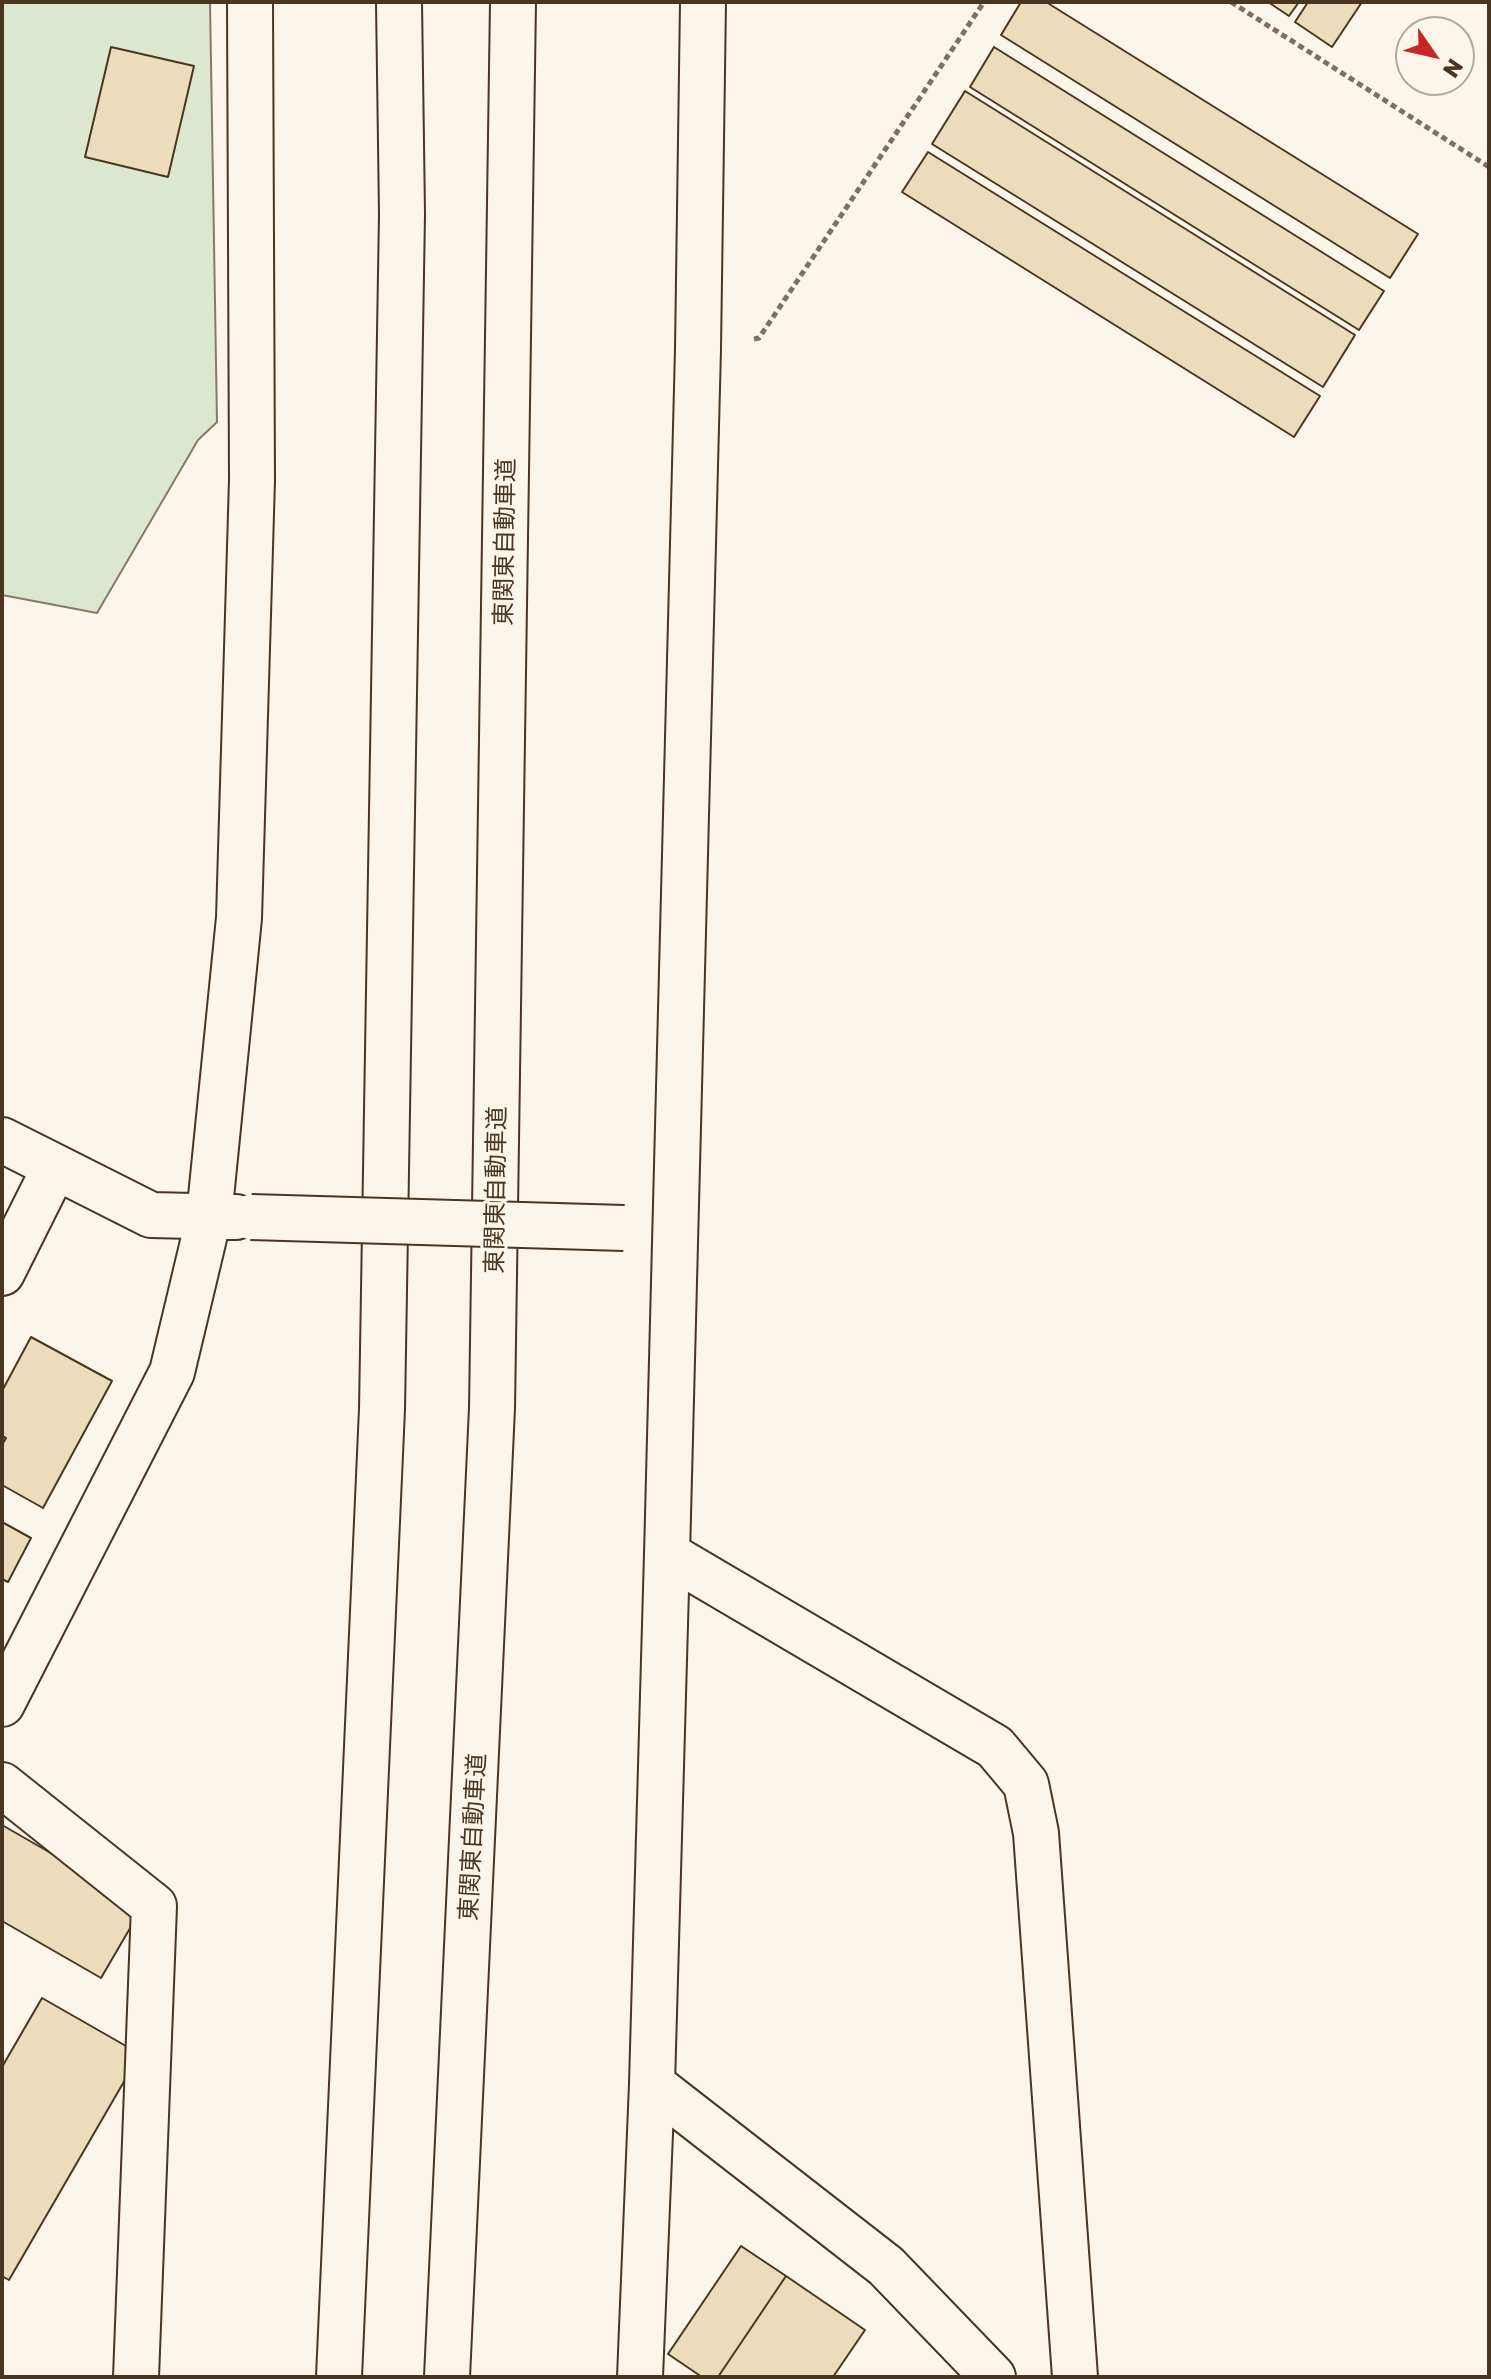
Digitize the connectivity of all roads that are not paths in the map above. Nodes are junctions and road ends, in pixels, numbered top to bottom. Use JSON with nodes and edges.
{"nodes":[{"id":1,"x":250,"y":2,"type":"edge"},
{"id":2,"x":399,"y":2,"type":"edge"},
{"id":3,"x":513,"y":2,"type":"edge"},
{"id":4,"x":703,"y":2,"type":"edge"},
{"id":5,"x":2,"y":1140,"type":"edge"},
{"id":6,"x":55,"y":1167,"type":"junction"},
{"id":7,"x":230,"y":1217,"type":"junction"},
{"id":8,"x":676,"y":1223,"type":"junction"},
{"id":9,"x":2,"y":1273,"type":"edge"},
{"id":10,"x":667,"y":1554,"type":"junction"},
{"id":11,"x":2,"y":1704,"type":"edge"},
{"id":12,"x":2,"y":1785,"type":"edge"},
{"id":13,"x":652,"y":2084,"type":"junction"},
{"id":14,"x":136,"y":2377,"type":"edge"},
{"id":15,"x":339,"y":2377,"type":"edge"},
{"id":16,"x":447,"y":2377,"type":"edge"},
{"id":17,"x":640,"y":2377,"type":"edge"},
{"id":18,"x":993,"y":2377,"type":"edge"},
{"id":19,"x":1075,"y":2377,"type":"edge"}],
"edges":[{"from":1,"to":7,"type":"main road"},
{"from":2,"to":15,"type":"main road"},
{"from":3,"to":16,"type":"main road","name":"東関東自動車道"},
{"from":4,"to":8,"type":"main road"},
{"from":5,"to":6,"type":"main road"},
{"from":6,"to":7,"type":"main road"},
{"from":6,"to":9,"type":"main road"},
{"from":7,"to":8,"type":"main road","bridge":true},
{"from":7,"to":11,"type":"main road"},
{"from":8,"to":10,"type":"main road"},
{"from":10,"to":13,"type":"main road"},
{"from":10,"to":19,"type":"main road"},
{"from":12,"to":14,"type":"main road"},
{"from":13,"to":17,"type":"main road"},
{"from":13,"to":18,"type":"main road"}]}
